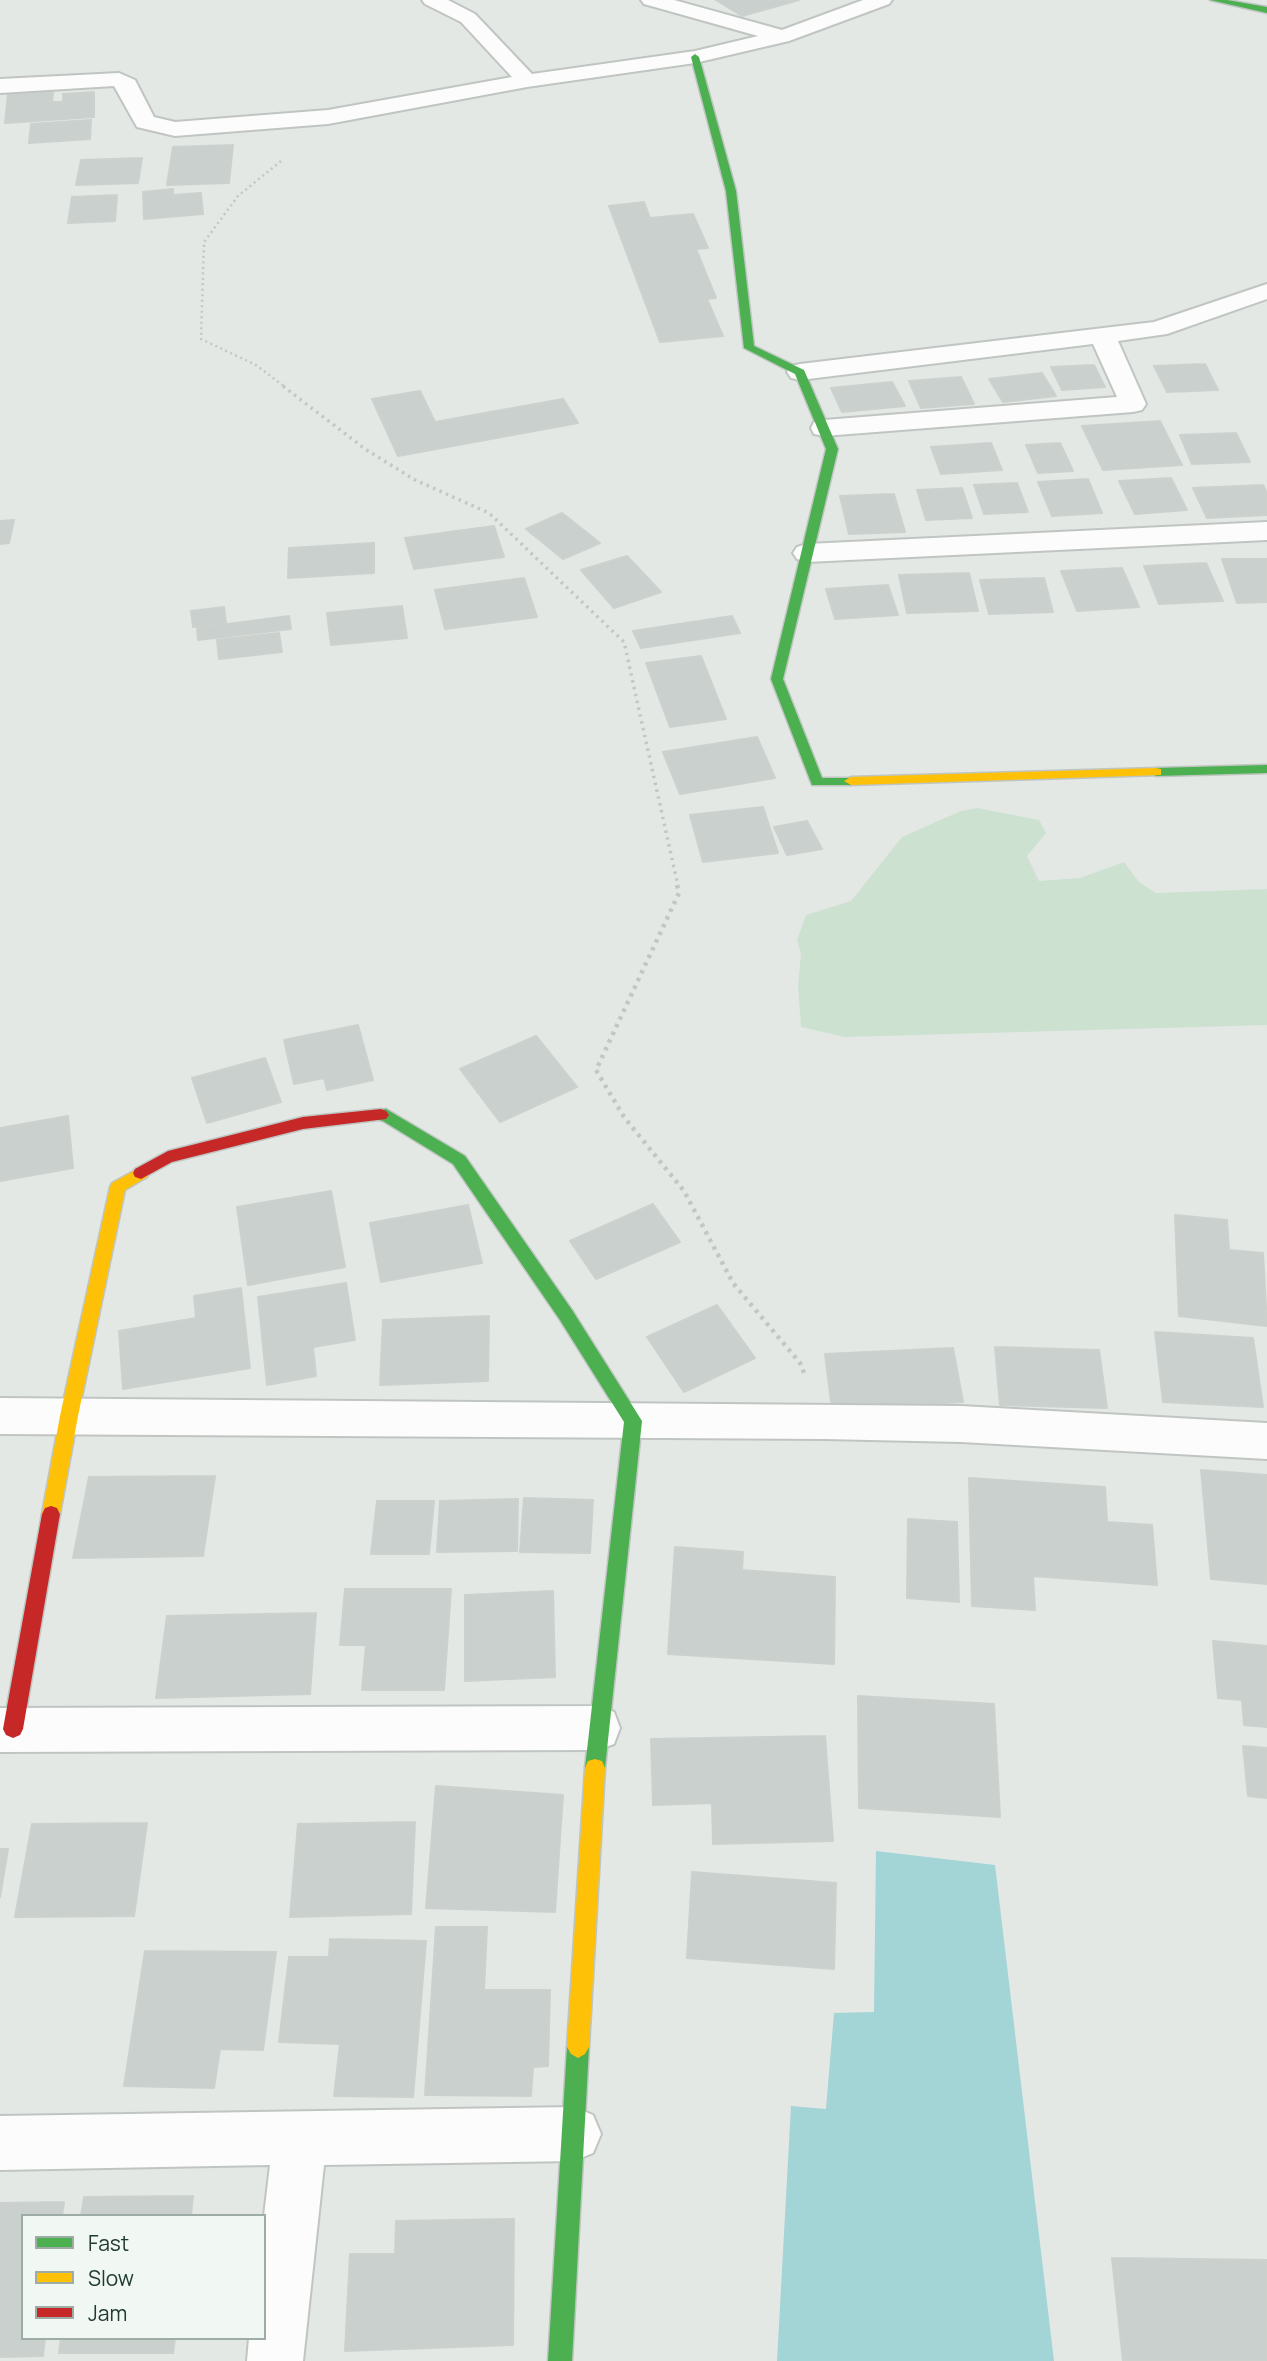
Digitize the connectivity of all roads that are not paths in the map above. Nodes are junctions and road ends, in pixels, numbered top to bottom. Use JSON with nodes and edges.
{"nodes":[{"id":1,"x":432,"y":0,"type":"edge"},
{"id":2,"x":651,"y":0,"type":"edge"},
{"id":3,"x":882,"y":0,"type":"edge"},
{"id":4,"x":1214,"y":0,"type":"edge"},
{"id":5,"x":1267,"y":10,"type":"edge"},
{"id":6,"x":782,"y":37,"type":"junction"},
{"id":7,"x":695,"y":57,"type":"junction"},
{"id":8,"x":527,"y":81,"type":"junction"},
{"id":9,"x":0,"y":86,"type":"edge"},
{"id":10,"x":1267,"y":291,"type":"edge"},
{"id":11,"x":1102,"y":335,"type":"junction"},
{"id":12,"x":800,"y":372,"type":"junction"},
{"id":13,"x":824,"y":428,"type":"junction"},
{"id":14,"x":1267,"y":531,"type":"edge"},
{"id":15,"x":807,"y":552,"type":"junction"},
{"id":16,"x":1267,"y":769,"type":"edge"},
{"id":17,"x":0,"y":1416,"type":"edge"},
{"id":18,"x":69,"y":1416,"type":"junction"},
{"id":19,"x":633,"y":1421,"type":"junction"},
{"id":20,"x":1267,"y":1441,"type":"edge"},
{"id":21,"x":597,"y":1728,"type":"junction"},
{"id":22,"x":7,"y":1730,"type":"edge"},
{"id":23,"x":574,"y":2134,"type":"junction"},
{"id":24,"x":300,"y":2138,"type":"junction"},
{"id":25,"x":0,"y":2143,"type":"edge"},
{"id":26,"x":275,"y":2361,"type":"edge"},
{"id":27,"x":560,"y":2361,"type":"edge"}],
"edges":[{"from":1,"to":8,"type":"street"},
{"from":2,"to":6,"type":"street"},
{"from":3,"to":6,"type":"street"},
{"from":4,"to":5,"type":"street"},
{"from":6,"to":7,"type":"street"},
{"from":7,"to":8,"type":"street"},
{"from":7,"to":12,"type":"street"},
{"from":8,"to":9,"type":"street"},
{"from":10,"to":11,"type":"street"},
{"from":11,"to":12,"type":"street"},
{"from":11,"to":13,"type":"street"},
{"from":12,"to":13,"type":"street"},
{"from":13,"to":15,"type":"street"},
{"from":14,"to":15,"type":"street"},
{"from":15,"to":16,"type":"street"},
{"from":17,"to":18,"type":"street"},
{"from":18,"to":19,"type":"street"},
{"from":18,"to":19,"type":"street"},
{"from":18,"to":22,"type":"street"},
{"from":19,"to":20,"type":"street"},
{"from":19,"to":21,"type":"street"},
{"from":21,"to":22,"type":"street"},
{"from":21,"to":23,"type":"street"},
{"from":23,"to":24,"type":"street"},
{"from":23,"to":27,"type":"street"},
{"from":24,"to":25,"type":"street"},
{"from":24,"to":26,"type":"street"}]}
